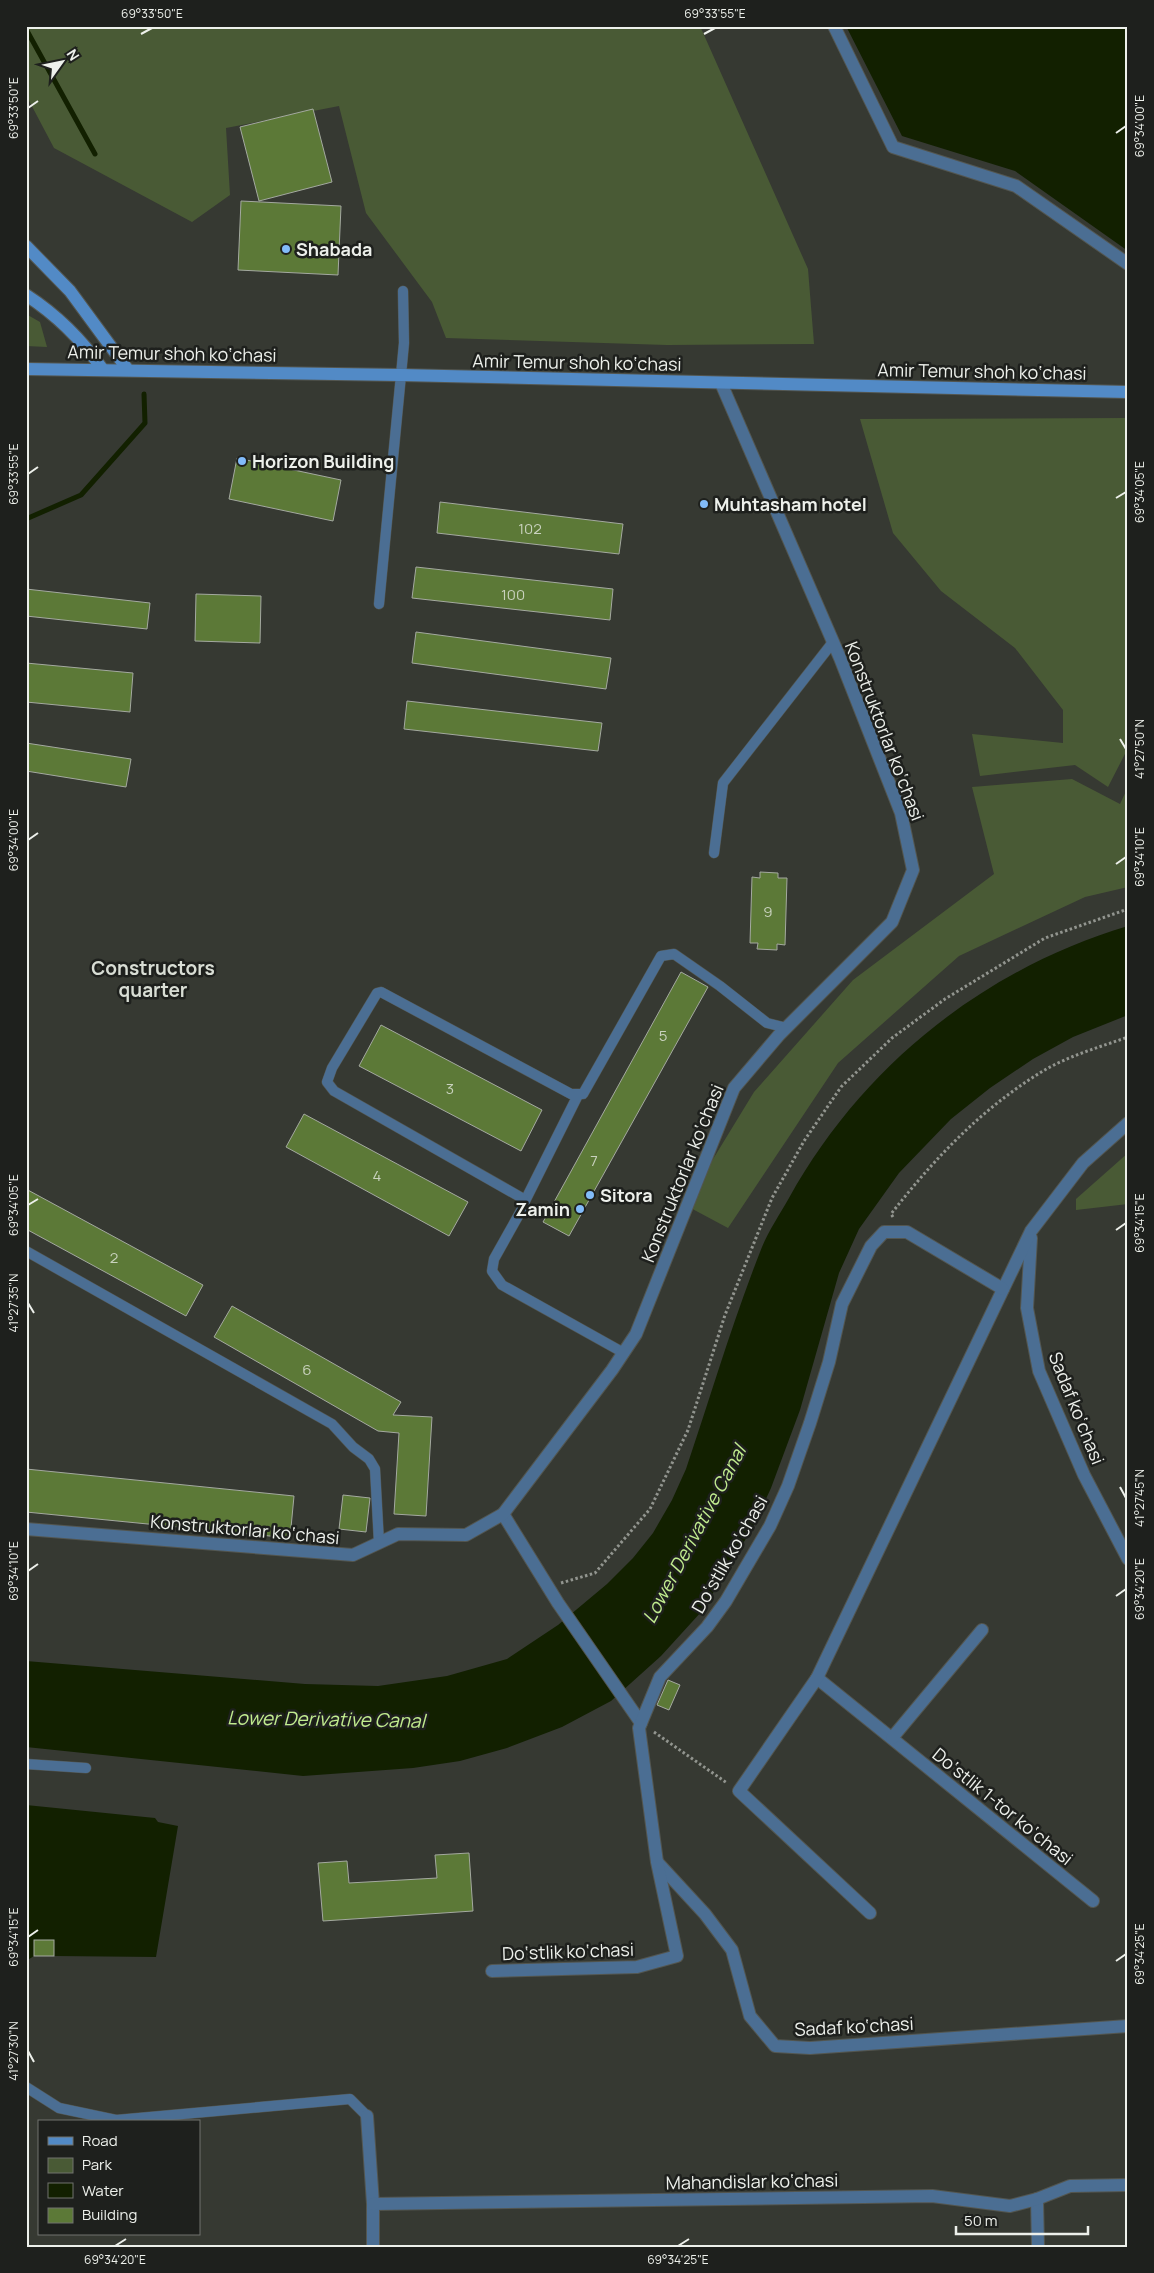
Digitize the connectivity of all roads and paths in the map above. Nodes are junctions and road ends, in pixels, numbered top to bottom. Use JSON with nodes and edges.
{"nodes":[{"id":1,"x":834,"y":26,"type":"edge"},
{"id":2,"x":26,"y":246,"type":"edge"},
{"id":3,"x":1128,"y":264,"type":"edge"},
{"id":4,"x":403,"y":291,"type":"dead end"},
{"id":5,"x":26,"y":295,"type":"edge"},
{"id":6,"x":26,"y":368,"type":"edge"},
{"id":7,"x":103,"y":370,"type":"junction"},
{"id":8,"x":128,"y":370,"type":"junction"},
{"id":9,"x":401,"y":375,"type":"junction"},
{"id":10,"x":721,"y":383,"type":"junction"},
{"id":11,"x":1128,"y":392,"type":"edge"},
{"id":12,"x":379,"y":604,"type":"dead end"},
{"id":13,"x":833,"y":642,"type":"junction"},
{"id":14,"x":714,"y":853,"type":"dead end"},
{"id":15,"x":1128,"y":910,"type":"edge"},
{"id":16,"x":787,"y":1028,"type":"junction"},
{"id":17,"x":1128,"y":1037,"type":"edge"},
{"id":18,"x":578,"y":1095,"type":"junction"},
{"id":19,"x":1128,"y":1123,"type":"edge"},
{"id":20,"x":524,"y":1203,"type":"junction"},
{"id":21,"x":1031,"y":1231,"type":"junction"},
{"id":22,"x":908,"y":1232,"type":"junction"},
{"id":23,"x":26,"y":1251,"type":"edge"},
{"id":24,"x":1003,"y":1289,"type":"junction"},
{"id":25,"x":624,"y":1353,"type":"junction"},
{"id":26,"x":503,"y":1514,"type":"junction"},
{"id":27,"x":26,"y":1529,"type":"edge"},
{"id":28,"x":379,"y":1543,"type":"junction"},
{"id":29,"x":1128,"y":1559,"type":"edge"},
{"id":30,"x":548,"y":1587,"type":"junction"},
{"id":31,"x":982,"y":1630,"type":"dead end"},
{"id":32,"x":817,"y":1678,"type":"junction"},
{"id":33,"x":641,"y":1723,"type":"junction"},
{"id":34,"x":892,"y":1738,"type":"junction"},
{"id":35,"x":26,"y":1764,"type":"edge"},
{"id":36,"x":86,"y":1768,"type":"dead end"},
{"id":37,"x":739,"y":1791,"type":"junction"},
{"id":38,"x":657,"y":1862,"type":"junction"},
{"id":39,"x":1093,"y":1901,"type":"dead end"},
{"id":40,"x":870,"y":1913,"type":"dead end"},
{"id":41,"x":492,"y":1971,"type":"dead end"},
{"id":42,"x":1128,"y":2026,"type":"edge"},
{"id":43,"x":26,"y":2087,"type":"edge"},
{"id":44,"x":367,"y":2116,"type":"joint"},
{"id":45,"x":1128,"y":2186,"type":"edge"},
{"id":46,"x":1037,"y":2199,"type":"junction"},
{"id":47,"x":373,"y":2204,"type":"junction"},
{"id":48,"x":373,"y":2247,"type":"edge"},
{"id":49,"x":1038,"y":2247,"type":"edge"}],
"edges":[{"from":1,"to":3,"type":"street"},
{"from":2,"to":8,"type":"main road"},
{"from":4,"to":9,"type":"lane"},
{"from":5,"to":7,"type":"main road"},
{"from":6,"to":7,"type":"main road","name":"Amir Temur shoh ko‘chasi"},
{"from":7,"to":8,"type":"main road","name":"Amir Temur shoh ko‘chasi"},
{"from":8,"to":9,"type":"main road","name":"Amir Temur shoh ko‘chasi"},
{"from":9,"to":10,"type":"main road","name":"Amir Temur shoh ko‘chasi"},
{"from":9,"to":12,"type":"lane"},
{"from":10,"to":11,"type":"main road","name":"Amir Temur shoh ko‘chasi"},
{"from":10,"to":13,"type":"street","name":"Konstruktorlar ko‘chasi"},
{"from":13,"to":14,"type":"lane"},
{"from":13,"to":16,"type":"street","name":"Konstruktorlar ko‘chasi"},
{"from":15,"to":30,"type":"path"},
{"from":16,"to":18,"type":"lane"},
{"from":16,"to":25,"type":"street","name":"Konstruktorlar ko‘chasi"},
{"from":17,"to":22,"type":"path"},
{"from":18,"to":20,"type":"lane"},
{"from":18,"to":20,"type":"lane"},
{"from":19,"to":21,"type":"street"},
{"from":20,"to":25,"type":"lane"},
{"from":21,"to":24,"type":"street"},
{"from":21,"to":29,"type":"street","name":"Sadaf ko‘chasi"},
{"from":22,"to":24,"type":"street"},
{"from":22,"to":33,"type":"street","name":"Do‘stlik ko‘chasi"},
{"from":23,"to":28,"type":"lane"},
{"from":24,"to":32,"type":"street"},
{"from":25,"to":26,"type":"street","name":"Konstruktorlar ko‘chasi"},
{"from":26,"to":28,"type":"street","name":"Konstruktorlar ko‘chasi"},
{"from":26,"to":30,"type":"street"},
{"from":27,"to":28,"type":"street","name":"Konstruktorlar ko‘chasi"},
{"from":30,"to":33,"type":"street"},
{"from":31,"to":34,"type":"street"},
{"from":32,"to":34,"type":"street","name":"Do‘stlik 1-tor ko‘chasi"},
{"from":32,"to":37,"type":"street"},
{"from":33,"to":37,"type":"path"},
{"from":33,"to":38,"type":"street","name":"Do‘stlik ko‘chasi"},
{"from":34,"to":39,"type":"street","name":"Do‘stlik 1-tor ko‘chasi"},
{"from":35,"to":36,"type":"lane"},
{"from":37,"to":40,"type":"street"},
{"from":38,"to":41,"type":"street","name":"Do‘stlik ko‘chasi"},
{"from":38,"to":42,"type":"street","name":"Sadaf ko‘chasi"},
{"from":43,"to":44,"type":"lane"},
{"from":44,"to":47,"type":"street"},
{"from":45,"to":46,"type":"street","name":"Mahandislar ko‘chasi"},
{"from":46,"to":47,"type":"street","name":"Mahandislar ko‘chasi"},
{"from":46,"to":49,"type":"street"},
{"from":47,"to":48,"type":"street"}]}
